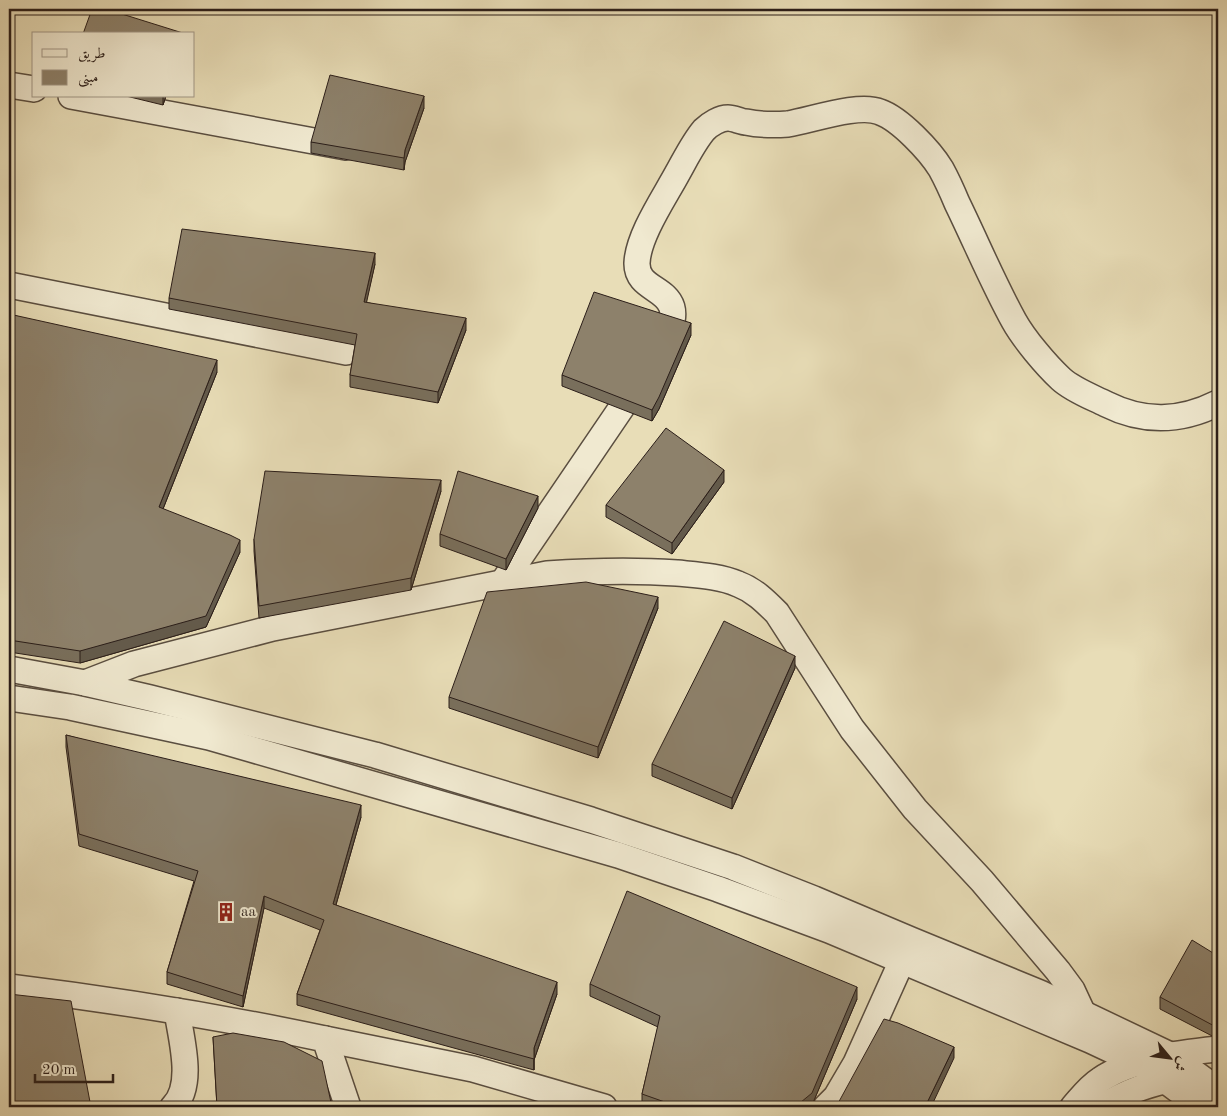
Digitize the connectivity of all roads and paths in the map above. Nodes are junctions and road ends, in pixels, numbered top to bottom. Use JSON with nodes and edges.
{"nodes":[{"id":1,"x":9,"y":85,"type":"edge"},
{"id":2,"x":32,"y":90,"type":"edge"},
{"id":3,"x":82,"y":98,"type":"edge"},
{"id":4,"x":368,"y":151,"type":"edge"},
{"id":5,"x":9,"y":285,"type":"edge"},
{"id":6,"x":346,"y":352,"type":"dead end"},
{"id":7,"x":1218,"y":403,"type":"edge"},
{"id":8,"x":504,"y":582,"type":"junction"},
{"id":9,"x":9,"y":669,"type":"edge"},
{"id":10,"x":85,"y":683,"type":"junction"},
{"id":11,"x":9,"y":698,"type":"edge"},
{"id":12,"x":906,"y":951,"type":"junction"},
{"id":13,"x":9,"y":987,"type":"edge"},
{"id":14,"x":177,"y":1011,"type":"junction"},
{"id":15,"x":1084,"y":1014,"type":"junction"},
{"id":16,"x":325,"y":1040,"type":"junction"},
{"id":17,"x":1090,"y":1040,"type":"junction"},
{"id":18,"x":1218,"y":1049,"type":"edge"},
{"id":19,"x":1170,"y":1055,"type":"junction"},
{"id":20,"x":1139,"y":1063,"type":"junction"},
{"id":21,"x":1212,"y":1080,"type":"edge"},
{"id":22,"x":1166,"y":1081,"type":"junction"},
{"id":23,"x":173,"y":1107,"type":"edge"},
{"id":24,"x":348,"y":1107,"type":"edge"},
{"id":25,"x":604,"y":1107,"type":"edge"},
{"id":26,"x":826,"y":1107,"type":"edge"},
{"id":27,"x":1073,"y":1107,"type":"edge"},
{"id":28,"x":1102,"y":1107,"type":"edge"},
{"id":29,"x":1201,"y":1107,"type":"edge"}],
"edges":[{"from":1,"to":2,"type":"street"},
{"from":3,"to":4,"type":"street"},
{"from":5,"to":6,"type":"street"},
{"from":7,"to":8,"type":"street"},
{"from":8,"to":10,"type":"street"},
{"from":8,"to":15,"type":"street"},
{"from":9,"to":10,"type":"street"},
{"from":10,"to":12,"type":"street"},
{"from":11,"to":12,"type":"street"},
{"from":12,"to":15,"type":"street"},
{"from":12,"to":17,"type":"street"},
{"from":12,"to":26,"type":"street"},
{"from":13,"to":14,"type":"street"},
{"from":14,"to":16,"type":"street"},
{"from":14,"to":23,"type":"street"},
{"from":15,"to":17,"type":"street"},
{"from":15,"to":19,"type":"street"},
{"from":16,"to":24,"type":"street"},
{"from":16,"to":25,"type":"street"},
{"from":17,"to":20,"type":"street"},
{"from":18,"to":19,"type":"street"},
{"from":19,"to":20,"type":"street"},
{"from":19,"to":21,"type":"street"},
{"from":20,"to":22,"type":"street"},
{"from":20,"to":27,"type":"street"},
{"from":21,"to":22,"type":"street"},
{"from":22,"to":28,"type":"street"},
{"from":22,"to":29,"type":"street"}]}
